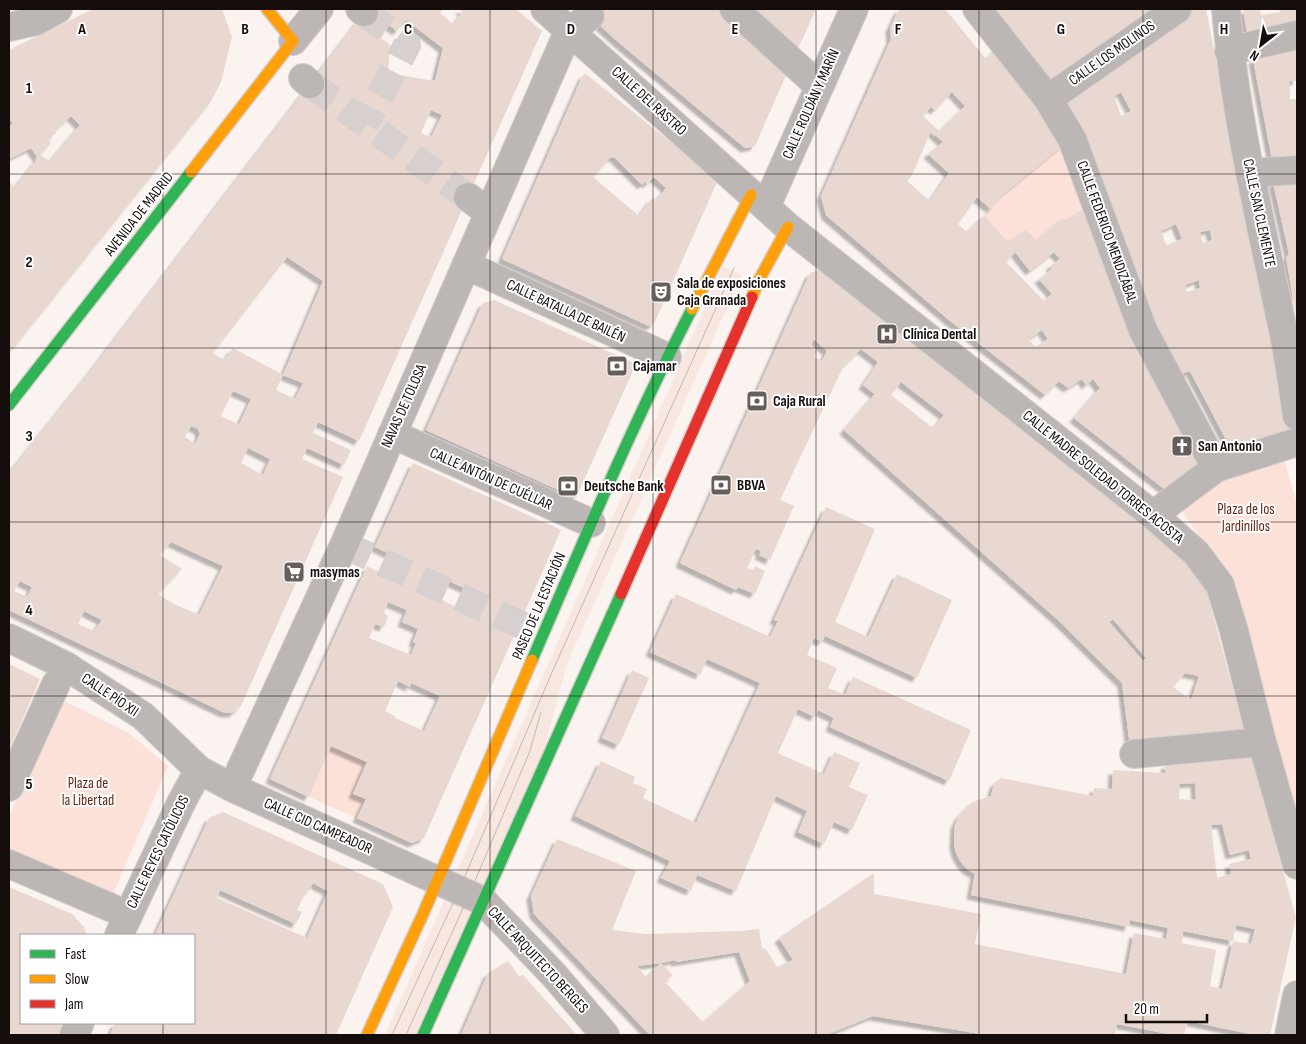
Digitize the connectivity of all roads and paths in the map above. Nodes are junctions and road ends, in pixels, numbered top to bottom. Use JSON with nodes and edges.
{"nodes":[{"id":1,"x":58,"y":9,"type":"edge"},
{"id":2,"x":267,"y":9,"type":"edge"},
{"id":3,"x":319,"y":9,"type":"edge"},
{"id":4,"x":545,"y":9,"type":"edge"},
{"id":5,"x":734,"y":9,"type":"edge"},
{"id":6,"x":854,"y":9,"type":"edge"},
{"id":7,"x":977,"y":9,"type":"edge"},
{"id":8,"x":1177,"y":9,"type":"edge"},
{"id":9,"x":1226,"y":9,"type":"edge"},
{"id":10,"x":9,"y":27,"type":"edge"},
{"id":11,"x":578,"y":27,"type":"dead end"},
{"id":12,"x":1297,"y":35,"type":"edge"},
{"id":13,"x":292,"y":40,"type":"junction"},
{"id":14,"x":1229,"y":52,"type":"junction"},
{"id":15,"x":819,"y":86,"type":"junction"},
{"id":16,"x":1048,"y":98,"type":"junction"},
{"id":17,"x":1297,"y":170,"type":"edge"},
{"id":18,"x":1250,"y":173,"type":"junction"},
{"id":19,"x":760,"y":197,"type":"junction"},
{"id":20,"x":788,"y":228,"type":"junction"},
{"id":21,"x":466,"y":266,"type":"junction"},
{"id":22,"x":1290,"y":332,"type":"edge"},
{"id":23,"x":667,"y":357,"type":"junction"},
{"id":24,"x":9,"y":405,"type":"edge"},
{"id":25,"x":1297,"y":416,"type":"edge"},
{"id":26,"x":392,"y":434,"type":"junction"},
{"id":27,"x":1297,"y":442,"type":"edge"},
{"id":28,"x":1216,"y":468,"type":"junction"},
{"id":29,"x":1153,"y":515,"type":"junction"},
{"id":30,"x":591,"y":523,"type":"junction"},
{"id":31,"x":9,"y":638,"type":"edge"},
{"id":32,"x":56,"y":684,"type":"dead end"},
{"id":33,"x":1262,"y":742,"type":"junction"},
{"id":34,"x":1134,"y":754,"type":"dead end"},
{"id":35,"x":199,"y":770,"type":"junction"},
{"id":36,"x":240,"y":771,"type":"dead end"},
{"id":37,"x":9,"y":787,"type":"edge"},
{"id":38,"x":9,"y":864,"type":"edge"},
{"id":39,"x":1297,"y":865,"type":"edge"},
{"id":40,"x":437,"y":880,"type":"junction"},
{"id":41,"x":483,"y":901,"type":"junction"},
{"id":42,"x":112,"y":908,"type":"dead end"},
{"id":43,"x":119,"y":934,"type":"edge"},
{"id":44,"x":1297,"y":995,"type":"edge"},
{"id":45,"x":367,"y":1035,"type":"edge"},
{"id":46,"x":423,"y":1035,"type":"edge"},
{"id":47,"x":605,"y":1035,"type":"edge"},
{"id":48,"x":1289,"y":1035,"type":"edge"}],
"edges":[{"from":1,"to":10,"type":"street"},
{"from":2,"to":13,"type":"main road"},
{"from":3,"to":13,"type":"street"},
{"from":4,"to":19,"type":"street","name":"CALLE DEL RASTRO"},
{"from":5,"to":15,"type":"street"},
{"from":6,"to":15,"type":"street","name":"CALLE ROLDÁN Y MARÍN"},
{"from":7,"to":16,"type":"street","name":"CALLE FEDERICO MENDIZÁBAL"},
{"from":8,"to":16,"type":"street","name":"CALLE LOS MOLINOS"},
{"from":9,"to":14,"type":"street","name":"CALLE SAN CLEMENTE"},
{"from":11,"to":21,"type":"street","name":"NAVAS DE TOLOSA"},
{"from":12,"to":14,"type":"street"},
{"from":13,"to":24,"type":"main road","name":"AVENIDA DE MADRID"},
{"from":14,"to":18,"type":"street","name":"CALLE SAN CLEMENTE"},
{"from":15,"to":19,"type":"street","name":"CALLE ROLDÁN Y MARÍN"},
{"from":16,"to":28,"type":"street","name":"CALLE FEDERICO MENDIZÁBAL"},
{"from":17,"to":18,"type":"street"},
{"from":18,"to":22,"type":"street","name":"CALLE SAN CLEMENTE"},
{"from":19,"to":20,"type":"street","name":"CALLE MADRE SOLEDAD TORRES ACOSTA"},
{"from":19,"to":23,"type":"main road","name":"PASEO DE LA ESTACIÓN"},
{"from":20,"to":29,"type":"street","name":"CALLE MADRE SOLEDAD TORRES ACOSTA"},
{"from":20,"to":41,"type":"main road"},
{"from":21,"to":23,"type":"street","name":"CALLE BATALLA DE BAILÉN"},
{"from":21,"to":26,"type":"street","name":"NAVAS DE TOLOSA"},
{"from":22,"to":25,"type":"street","name":"CALLE SAN CLEMENTE"},
{"from":23,"to":30,"type":"main road","name":"PASEO DE LA ESTACIÓN"},
{"from":26,"to":30,"type":"street","name":"CALLE ANTÓN DE CUÉLLAR"},
{"from":26,"to":36,"type":"street","name":"NAVAS DE TOLOSA"},
{"from":27,"to":28,"type":"street"},
{"from":28,"to":29,"type":"street"},
{"from":29,"to":33,"type":"street","name":"CALLE MADRE SOLEDAD TORRES ACOSTA"},
{"from":30,"to":40,"type":"main road","name":"PASEO DE LA ESTACIÓN"},
{"from":31,"to":35,"type":"street","name":"CALLE PÍO XII"},
{"from":32,"to":37,"type":"street"},
{"from":33,"to":34,"type":"street"},
{"from":33,"to":39,"type":"street","name":"CALLE MADRE SOLEDAD TORRES ACOSTA"},
{"from":35,"to":40,"type":"street","name":"CALLE CID CAMPEADOR"},
{"from":35,"to":43,"type":"street","name":"CALLE REYES CATÓLICOS"},
{"from":38,"to":42,"type":"street"},
{"from":40,"to":41,"type":"street","name":"CALLE ARQUITECTO BERGES"},
{"from":40,"to":45,"type":"main road","name":"PASEO DE LA ESTACIÓN"},
{"from":41,"to":46,"type":"main road"},
{"from":41,"to":47,"type":"street","name":"CALLE ARQUITECTO BERGES"},
{"from":44,"to":48,"type":"street"}]}
